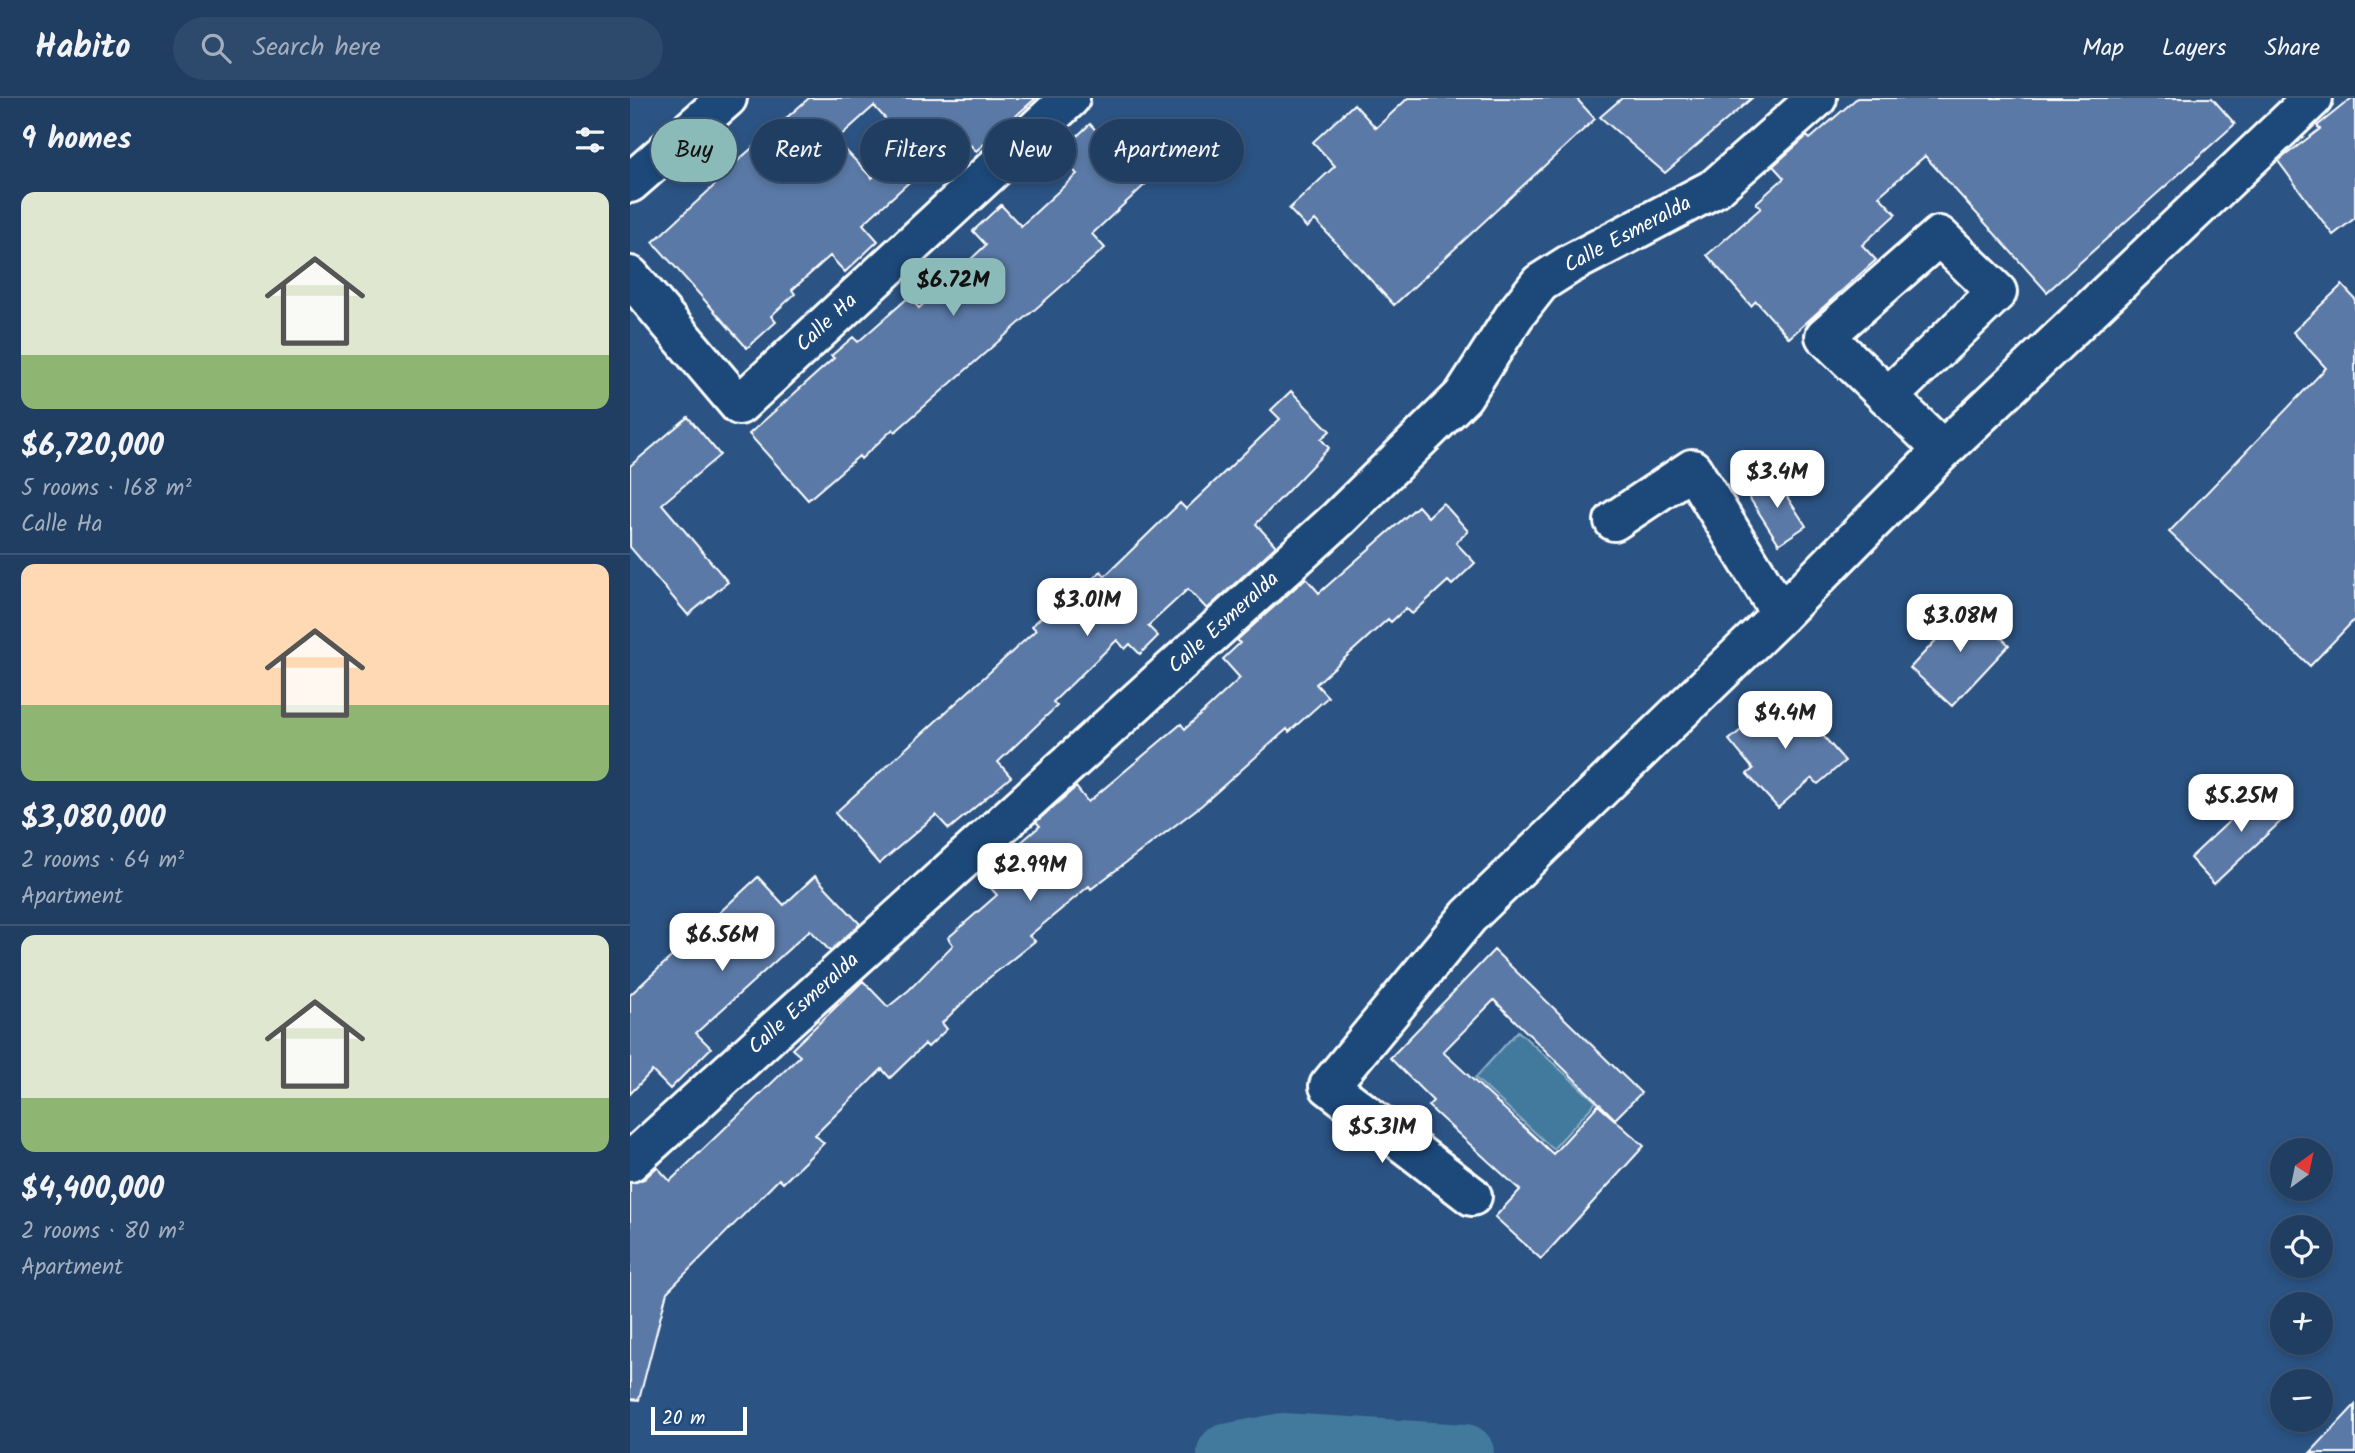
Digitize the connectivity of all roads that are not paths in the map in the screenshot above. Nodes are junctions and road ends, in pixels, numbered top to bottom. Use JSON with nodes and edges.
{"nodes":[{"id":1,"x":727,"y":98,"type":"edge"},
{"id":2,"x":1070,"y":98,"type":"edge"},
{"id":3,"x":1817,"y":98,"type":"edge"},
{"id":4,"x":2313,"y":98,"type":"edge"},
{"id":5,"x":630,"y":183,"type":"edge"},
{"id":6,"x":630,"y":276,"type":"edge"},
{"id":7,"x":1888,"y":397,"type":"dead end"},
{"id":8,"x":1943,"y":450,"type":"junction"},
{"id":9,"x":1614,"y":521,"type":"dead end"},
{"id":10,"x":1781,"y":614,"type":"junction"},
{"id":11,"x":630,"y":1162,"type":"edge"},
{"id":12,"x":1472,"y":1196,"type":"dead end"}],
"edges":[{"from":1,"to":5,"type":"street"},
{"from":2,"to":6,"type":"street","name":"Calle Ha"},
{"from":3,"to":11,"type":"street","name":"Calle Esmeralda"},
{"from":4,"to":8,"type":"street"},
{"from":7,"to":8,"type":"street"},
{"from":8,"to":10,"type":"street"},
{"from":9,"to":10,"type":"street"},
{"from":10,"to":12,"type":"street"}]}
